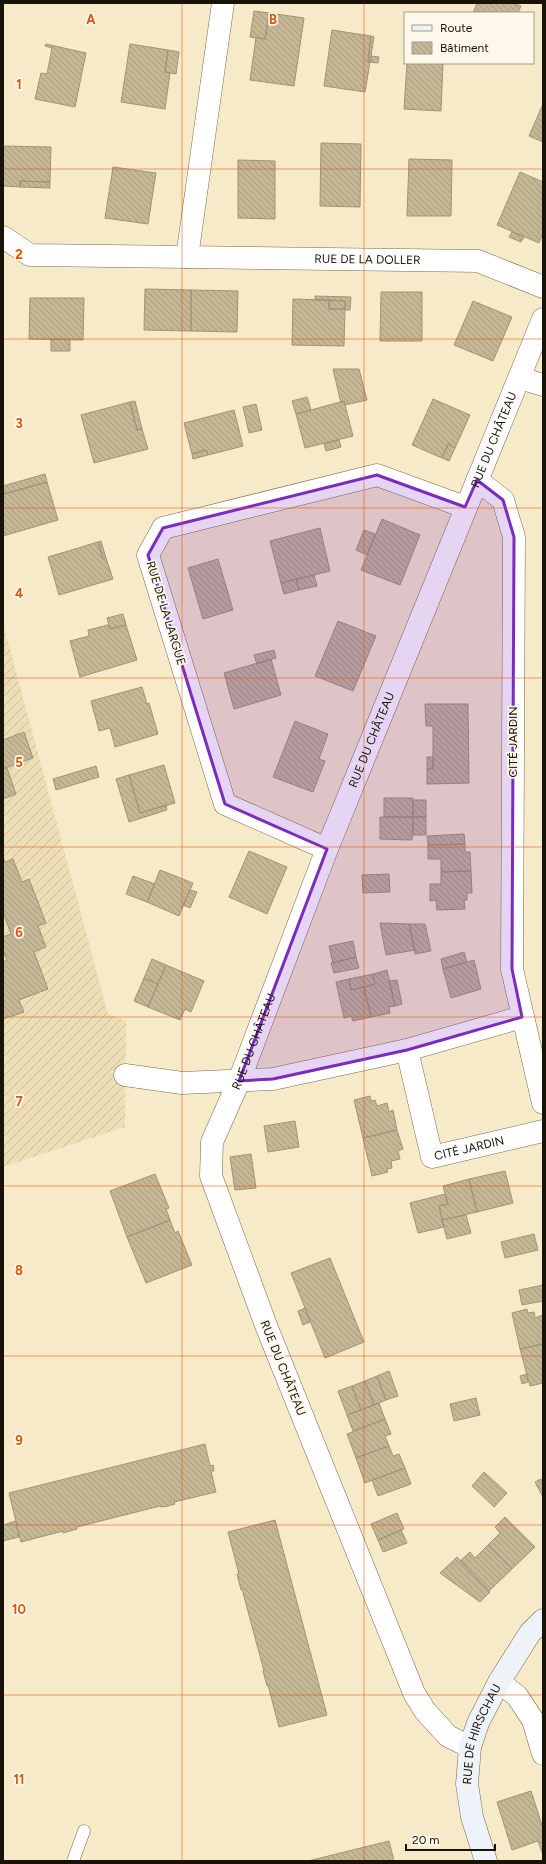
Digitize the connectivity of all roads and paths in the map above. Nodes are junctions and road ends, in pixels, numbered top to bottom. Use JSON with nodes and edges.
{"nodes":[{"id":1,"x":223,"y":3,"type":"edge"},
{"id":2,"x":3,"y":237,"type":"edge"},
{"id":3,"x":187,"y":257,"type":"junction"},
{"id":4,"x":543,"y":287,"type":"edge"},
{"id":5,"x":543,"y":319,"type":"edge"},
{"id":6,"x":520,"y":378,"type":"junction"},
{"id":7,"x":543,"y":385,"type":"edge"},
{"id":8,"x":477,"y":480,"type":"junction"},
{"id":9,"x":466,"y":507,"type":"junction"},
{"id":10,"x":327,"y":850,"type":"junction"},
{"id":11,"x":522,"y":1018,"type":"junction"},
{"id":12,"x":407,"y":1050,"type":"junction"},
{"id":13,"x":126,"y":1074,"type":"dead end"},
{"id":14,"x":240,"y":1081,"type":"junction"},
{"id":15,"x":543,"y":1103,"type":"edge"},
{"id":16,"x":543,"y":1131,"type":"edge"},
{"id":17,"x":543,"y":1620,"type":"edge"},
{"id":18,"x":499,"y":1682,"type":"junction"},
{"id":19,"x":470,"y":1747,"type":"junction"},
{"id":20,"x":543,"y":1754,"type":"edge"},
{"id":21,"x":84,"y":1831,"type":"dead end"},
{"id":22,"x":73,"y":1861,"type":"edge"},
{"id":23,"x":486,"y":1861,"type":"edge"}],
"edges":[{"from":1,"to":3,"type":"street"},
{"from":2,"to":3,"type":"street","name":"RUE DE LA DOLLER"},
{"from":3,"to":4,"type":"street","name":"RUE DE LA DOLLER"},
{"from":5,"to":6,"type":"street","name":"RUE DU CHÂTEAU"},
{"from":6,"to":7,"type":"street"},
{"from":6,"to":8,"type":"street","name":"RUE DU CHÂTEAU"},
{"from":8,"to":9,"type":"street","name":"RUE DU CHÂTEAU"},
{"from":8,"to":11,"type":"street","name":"CITÉ JARDIN"},
{"from":9,"to":10,"type":"street","name":"RUE DU CHÂTEAU"},
{"from":9,"to":10,"type":"street","name":"RUE DE LA LARGUE"},
{"from":10,"to":14,"type":"street","name":"RUE DU CHÂTEAU"},
{"from":11,"to":12,"type":"street"},
{"from":11,"to":15,"type":"street","name":"CITÉ JARDIN"},
{"from":12,"to":14,"type":"street"},
{"from":12,"to":16,"type":"street","name":"CITÉ JARDIN"},
{"from":13,"to":14,"type":"street"},
{"from":14,"to":19,"type":"street","name":"RUE DU CHÂTEAU"},
{"from":17,"to":18,"type":"main road","name":"RUE DE HIRSCHAU"},
{"from":18,"to":19,"type":"main road","name":"RUE DE HIRSCHAU"},
{"from":18,"to":20,"type":"street"},
{"from":19,"to":23,"type":"main road","name":"RUE DE HIRSCHAU"},
{"from":21,"to":22,"type":"lane"}]}
